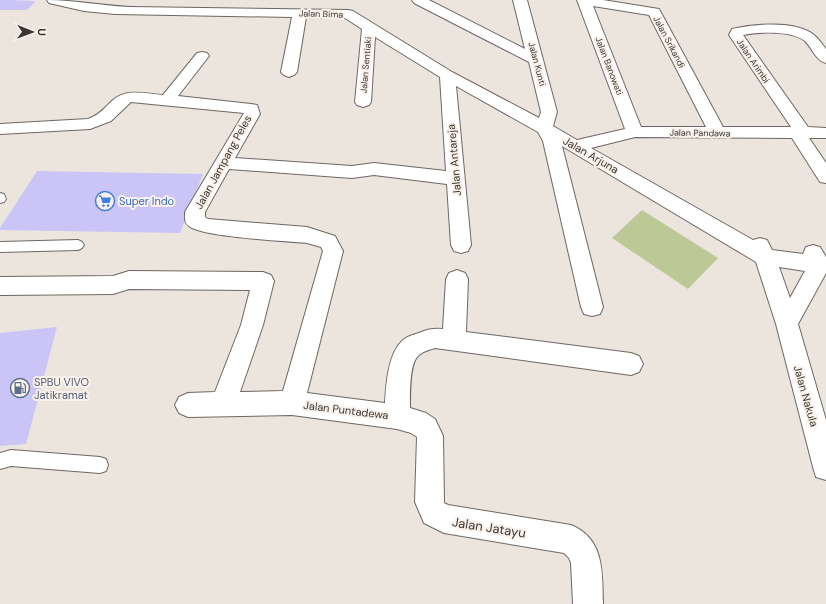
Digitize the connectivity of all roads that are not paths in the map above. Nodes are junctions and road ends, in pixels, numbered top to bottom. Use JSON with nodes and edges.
{"nodes":[{"id":1,"x":54,"y":0,"type":"edge"},
{"id":2,"x":159,"y":0,"type":"edge"},
{"id":3,"x":419,"y":0,"type":"edge"},
{"id":4,"x":450,"y":0,"type":"edge"},
{"id":5,"x":520,"y":0,"type":"edge"},
{"id":6,"x":584,"y":0,"type":"edge"},
{"id":7,"x":250,"y":6,"type":"edge"},
{"id":8,"x":329,"y":6,"type":"edge"},
{"id":9,"x":655,"y":6,"type":"edge"},
{"id":10,"x":150,"y":11,"type":"junction"},
{"id":11,"x":300,"y":13,"type":"junction"},
{"id":12,"x":452,"y":17,"type":"junction"},
{"id":13,"x":369,"y":27,"type":"junction"},
{"id":14,"x":824,"y":54,"type":"edge"},
{"id":15,"x":202,"y":56,"type":"dead end"},
{"id":16,"x":536,"y":60,"type":"junction"},
{"id":17,"x":289,"y":72,"type":"dead end"},
{"id":18,"x":447,"y":74,"type":"junction"},
{"id":19,"x":167,"y":100,"type":"junction"},
{"id":20,"x":363,"y":102,"type":"dead end"},
{"id":21,"x":0,"y":129,"type":"edge"},
{"id":22,"x":551,"y":132,"type":"junction"},
{"id":23,"x":635,"y":132,"type":"junction"},
{"id":24,"x":718,"y":133,"type":"junction"},
{"id":25,"x":800,"y":133,"type":"junction"},
{"id":26,"x":826,"y":133,"type":"edge"},
{"id":27,"x":580,"y":145,"type":"junction"},
{"id":28,"x":225,"y":163,"type":"junction"},
{"id":29,"x":826,"y":177,"type":"edge"},
{"id":30,"x":455,"y":179,"type":"junction"},
{"id":31,"x":78,"y":245,"type":"dead end"},
{"id":32,"x":461,"y":245,"type":"dead end"},
{"id":33,"x":0,"y":246,"type":"edge"},
{"id":34,"x":762,"y":250,"type":"junction"},
{"id":35,"x":821,"y":258,"type":"edge"},
{"id":36,"x":457,"y":279,"type":"dead end"},
{"id":37,"x":0,"y":286,"type":"edge"},
{"id":38,"x":592,"y":307,"type":"dead end"},
{"id":39,"x":787,"y":324,"type":"junction"},
{"id":40,"x":454,"y":340,"type":"junction"},
{"id":41,"x":631,"y":364,"type":"dead end"},
{"id":42,"x":292,"y":403,"type":"junction"},
{"id":43,"x":223,"y":404,"type":"junction"},
{"id":44,"x":188,"y":405,"type":"dead end"},
{"id":45,"x":397,"y":417,"type":"junction"},
{"id":46,"x":0,"y":460,"type":"edge"},
{"id":47,"x":100,"y":465,"type":"dead end"},
{"id":48,"x":826,"y":467,"type":"edge"},
{"id":49,"x":588,"y":604,"type":"edge"}],
"edges":[{"from":1,"to":10,"type":"street","name":"Jalan Bima"},
{"from":2,"to":10,"type":"street"},
{"from":3,"to":12,"type":"street"},
{"from":4,"to":12,"type":"street"},
{"from":5,"to":16,"type":"street","name":"Jalan Kunti"},
{"from":6,"to":9,"type":"street","name":"Jalan Srikandi"},
{"from":6,"to":23,"type":"street","name":"Jalan Banowati"},
{"from":7,"to":10,"type":"street","name":"Jalan Bima"},
{"from":7,"to":11,"type":"street","name":"Jalan Bima"},
{"from":8,"to":11,"type":"street","name":"Jalan Bima"},
{"from":8,"to":13,"type":"street","name":"Jalan Bima"},
{"from":9,"to":24,"type":"street","name":"Jalan Srikandi"},
{"from":11,"to":17,"type":"street"},
{"from":12,"to":16,"type":"street"},
{"from":13,"to":18,"type":"street","name":"Jalan Bima"},
{"from":13,"to":20,"type":"street","name":"Jalan Sentiaki"},
{"from":14,"to":25,"type":"street","name":"Jalan Arimbi"},
{"from":15,"to":19,"type":"street"},
{"from":16,"to":22,"type":"street","name":"Jalan Kunti"},
{"from":18,"to":22,"type":"street","name":"Jalan Bima"},
{"from":18,"to":30,"type":"street","name":"Jalan Antareja"},
{"from":19,"to":21,"type":"street","name":"Jalan Jampang Peles"},
{"from":19,"to":28,"type":"street","name":"Jalan Jampang Peles"},
{"from":22,"to":27,"type":"street","name":"Jalan Arjuna"},
{"from":22,"to":38,"type":"street"},
{"from":23,"to":24,"type":"street","name":"Jalan Pandawa"},
{"from":23,"to":27,"type":"street","name":"Jalan Pandawa"},
{"from":24,"to":25,"type":"street","name":"Jalan Pandawa"},
{"from":25,"to":26,"type":"street","name":"Jalan Pandawa"},
{"from":25,"to":29,"type":"street"},
{"from":27,"to":34,"type":"street","name":"Jalan Arjuna"},
{"from":28,"to":30,"type":"street"},
{"from":28,"to":42,"type":"street","name":"Jalan Jampang Peles"},
{"from":30,"to":32,"type":"street","name":"Jalan Antareja"},
{"from":31,"to":33,"type":"lane"},
{"from":34,"to":35,"type":"street","name":"Jalan Arjuna"},
{"from":34,"to":39,"type":"street","name":"Jalan Nakula"},
{"from":35,"to":39,"type":"street"},
{"from":36,"to":40,"type":"street"},
{"from":37,"to":43,"type":"street"},
{"from":39,"to":48,"type":"street","name":"Jalan Nakula"},
{"from":40,"to":41,"type":"street","name":"Jalan Puntadewa"},
{"from":40,"to":45,"type":"street","name":"Jalan Puntadewa"},
{"from":42,"to":43,"type":"street","name":"Jalan Puntadewa"},
{"from":42,"to":45,"type":"street","name":"Jalan Puntadewa"},
{"from":43,"to":44,"type":"street","name":"Jalan Puntadewa"},
{"from":45,"to":49,"type":"street","name":"Jalan Jatayu"},
{"from":46,"to":47,"type":"lane"}]}
